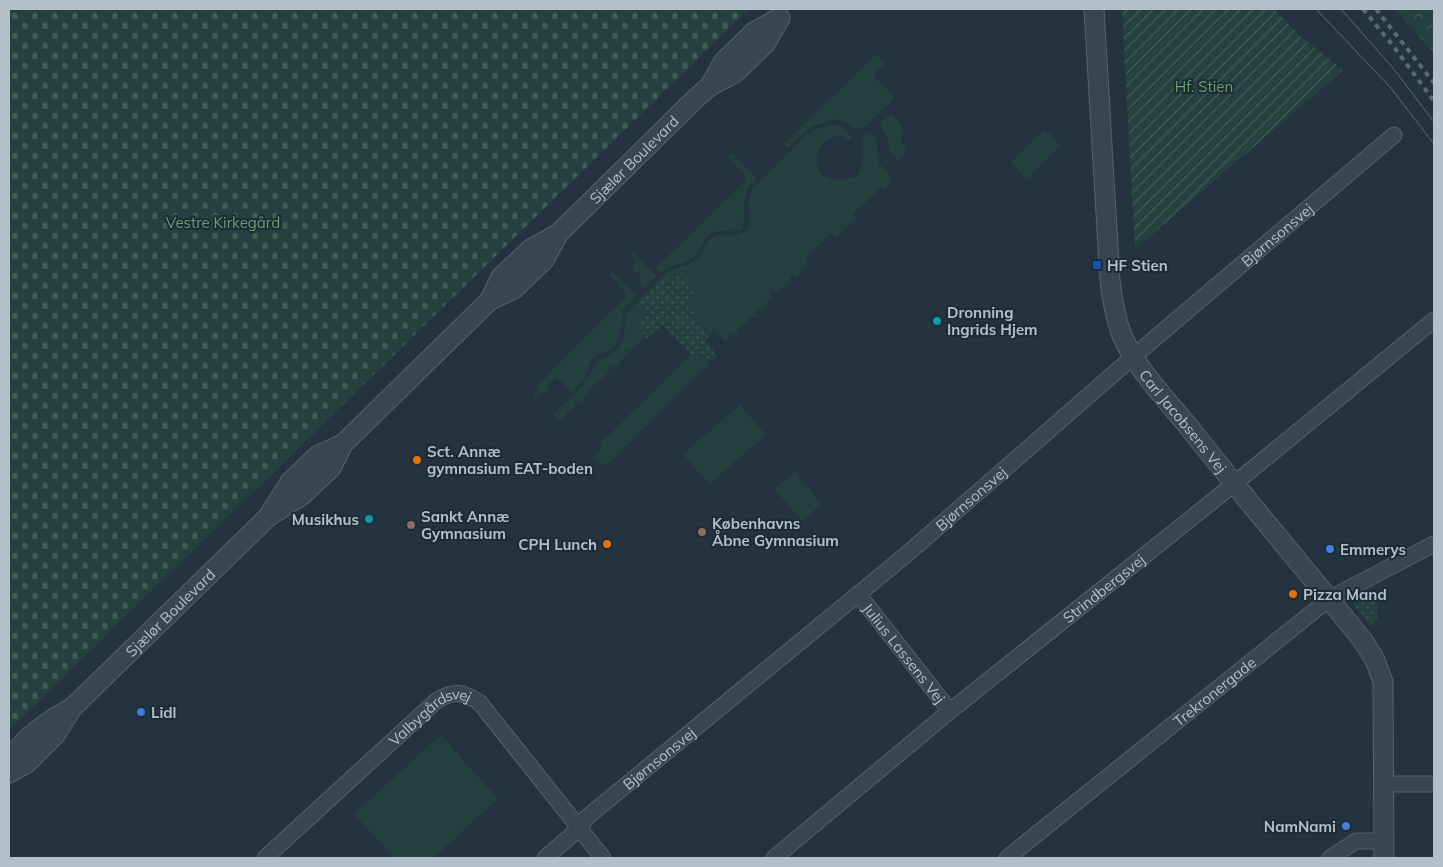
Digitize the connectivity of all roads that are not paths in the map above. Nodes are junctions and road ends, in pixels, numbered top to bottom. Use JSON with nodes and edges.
{"nodes":[{"id":1,"x":1094,"y":9,"type":"edge"},
{"id":2,"x":784,"y":13,"type":"edge"},
{"id":3,"x":1394,"y":136,"type":"dead end"},
{"id":4,"x":1434,"y":320,"type":"edge"},
{"id":5,"x":1134,"y":356,"type":"junction"},
{"id":6,"x":1234,"y":484,"type":"junction"},
{"id":7,"x":1434,"y":544,"type":"edge"},
{"id":8,"x":858,"y":594,"type":"junction"},
{"id":9,"x":1329,"y":599,"type":"junction"},
{"id":10,"x":72,"y":708,"type":"junction"},
{"id":11,"x":950,"y":711,"type":"junction"},
{"id":12,"x":9,"y":762,"type":"edge"},
{"id":13,"x":9,"y":773,"type":"edge"},
{"id":14,"x":1385,"y":784,"type":"junction"},
{"id":15,"x":1434,"y":784,"type":"edge"},
{"id":16,"x":579,"y":829,"type":"junction"},
{"id":17,"x":1384,"y":849,"type":"edge"},
{"id":18,"x":265,"y":858,"type":"edge"},
{"id":19,"x":545,"y":858,"type":"edge"},
{"id":20,"x":603,"y":858,"type":"edge"},
{"id":21,"x":774,"y":858,"type":"edge"},
{"id":22,"x":1007,"y":858,"type":"edge"},
{"id":23,"x":1330,"y":858,"type":"edge"}],
"edges":[{"from":1,"to":5,"type":"street","name":"Carl Jacobsens Vej"},
{"from":2,"to":10,"type":"street","name":"Sjælør Boulevard"},
{"from":3,"to":5,"type":"street","name":"Bjørnsonsvej"},
{"from":4,"to":6,"type":"street","name":"Strindbergsvej"},
{"from":5,"to":6,"type":"street","name":"Carl Jacobsens Vej"},
{"from":5,"to":8,"type":"street","name":"Bjørnsonsvej"},
{"from":6,"to":9,"type":"street","name":"Carl Jacobsens Vej"},
{"from":6,"to":11,"type":"street","name":"Strindbergsvej"},
{"from":7,"to":9,"type":"street","name":"Trekronergade"},
{"from":8,"to":11,"type":"street","name":"Julius Lassens Vej"},
{"from":8,"to":16,"type":"street","name":"Bjørnsonsvej"},
{"from":9,"to":14,"type":"street","name":"Carl Jacobsens Vej"},
{"from":9,"to":22,"type":"street","name":"Trekronergade"},
{"from":10,"to":12,"type":"street","name":"Sjælør Boulevard"},
{"from":10,"to":13,"type":"street","name":"Sjælør Boulevard"},
{"from":11,"to":21,"type":"street","name":"Strindbergsvej"},
{"from":14,"to":15,"type":"street"},
{"from":14,"to":17,"type":"street","name":"Carl Jacobsens Vej"},
{"from":16,"to":18,"type":"street","name":"Valbygårdsvej"},
{"from":16,"to":19,"type":"street","name":"Bjørnsonsvej"},
{"from":16,"to":20,"type":"street","name":"Valbygårdsvej"},
{"from":17,"to":23,"type":"street"}]}
